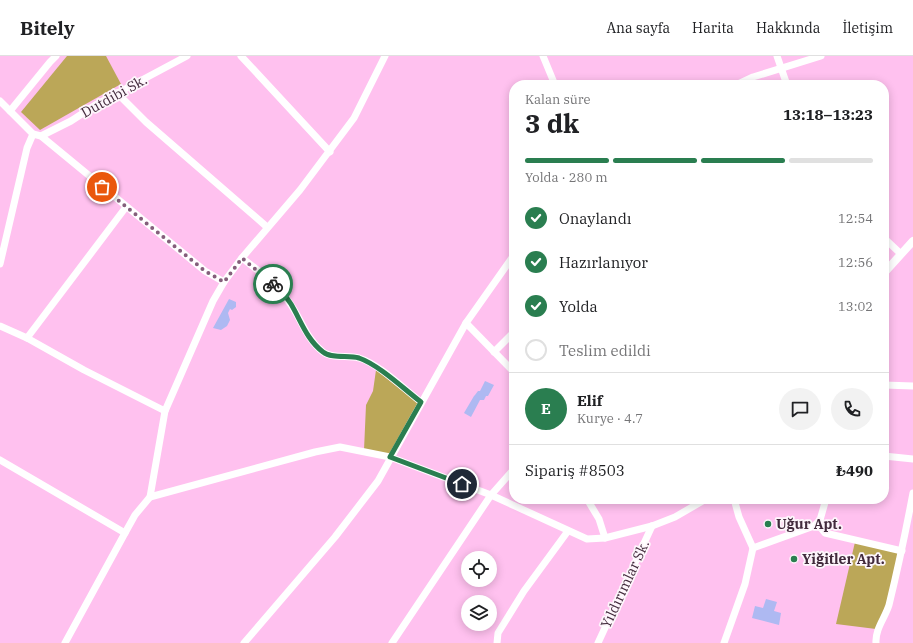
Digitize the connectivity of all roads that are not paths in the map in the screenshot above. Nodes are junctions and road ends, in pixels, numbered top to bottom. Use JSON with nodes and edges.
{"nodes":[{"id":1,"x":56,"y":56,"type":"edge"},
{"id":2,"x":185,"y":56,"type":"edge"},
{"id":3,"x":241,"y":56,"type":"edge"},
{"id":4,"x":385,"y":56,"type":"edge"},
{"id":5,"x":543,"y":56,"type":"edge"},
{"id":6,"x":777,"y":56,"type":"edge"},
{"id":7,"x":821,"y":56,"type":"edge"},
{"id":8,"x":782,"y":69,"type":"junction"},
{"id":9,"x":553,"y":80,"type":"edge"},
{"id":10,"x":748,"y":80,"type":"edge"},
{"id":11,"x":785,"y":80,"type":"edge"},
{"id":12,"x":117,"y":94,"type":"junction"},
{"id":13,"x":0,"y":101,"type":"edge"},
{"id":14,"x":10,"y":111,"type":"junction"},
{"id":15,"x":33,"y":134,"type":"junction"},
{"id":16,"x":41,"y":136,"type":"junction"},
{"id":17,"x":330,"y":152,"type":"junction"},
{"id":18,"x":126,"y":207,"type":"junction"},
{"id":19,"x":267,"y":227,"type":"junction"},
{"id":20,"x":913,"y":241,"type":"edge"},
{"id":21,"x":889,"y":242,"type":"edge"},
{"id":22,"x":902,"y":254,"type":"junction"},
{"id":23,"x":242,"y":258,"type":"junction"},
{"id":24,"x":509,"y":262,"type":"edge"},
{"id":25,"x":0,"y":264,"type":"edge"},
{"id":26,"x":889,"y":268,"type":"edge"},
{"id":27,"x":224,"y":282,"type":"junction"},
{"id":28,"x":466,"y":323,"type":"junction"},
{"id":29,"x":0,"y":326,"type":"edge"},
{"id":30,"x":509,"y":337,"type":"edge"},
{"id":31,"x":27,"y":338,"type":"junction"},
{"id":32,"x":494,"y":352,"type":"junction"},
{"id":33,"x":509,"y":367,"type":"edge"},
{"id":34,"x":889,"y":385,"type":"edge"},
{"id":35,"x":913,"y":386,"type":"edge"},
{"id":36,"x":421,"y":402,"type":"junction"},
{"id":37,"x":165,"y":411,"type":"junction"},
{"id":38,"x":390,"y":457,"type":"junction"},
{"id":39,"x":889,"y":457,"type":"edge"},
{"id":40,"x":913,"y":459,"type":"edge"},
{"id":41,"x":0,"y":460,"type":"edge"},
{"id":42,"x":509,"y":475,"type":"edge"},
{"id":43,"x":913,"y":493,"type":"edge"},
{"id":44,"x":491,"y":495,"type":"junction"},
{"id":45,"x":150,"y":497,"type":"junction"},
{"id":46,"x":509,"y":503,"type":"edge"},
{"id":47,"x":510,"y":504,"type":"edge"},
{"id":48,"x":590,"y":504,"type":"edge"},
{"id":49,"x":697,"y":504,"type":"edge"},
{"id":50,"x":735,"y":504,"type":"edge"},
{"id":51,"x":825,"y":504,"type":"edge"},
{"id":52,"x":820,"y":520,"type":"junction"},
{"id":53,"x":652,"y":526,"type":"junction"},
{"id":54,"x":568,"y":531,"type":"junction"},
{"id":55,"x":125,"y":534,"type":"junction"},
{"id":56,"x":605,"y":538,"type":"junction"},
{"id":57,"x":753,"y":548,"type":"junction"},
{"id":58,"x":902,"y":551,"type":"junction"},
{"id":59,"x":65,"y":643,"type":"edge"},
{"id":60,"x":244,"y":643,"type":"edge"},
{"id":61,"x":392,"y":643,"type":"edge"},
{"id":62,"x":497,"y":643,"type":"edge"},
{"id":63,"x":598,"y":643,"type":"edge"},
{"id":64,"x":724,"y":643,"type":"edge"},
{"id":65,"x":876,"y":643,"type":"edge"}],
"edges":[{"from":1,"to":14,"type":"street"},
{"from":2,"to":12,"type":"street","name":"Dutdibi Sk."},
{"from":3,"to":17,"type":"street"},
{"from":4,"to":17,"type":"street"},
{"from":5,"to":9,"type":"street"},
{"from":6,"to":8,"type":"street"},
{"from":7,"to":8,"type":"street"},
{"from":8,"to":10,"type":"street"},
{"from":8,"to":11,"type":"street"},
{"from":12,"to":16,"type":"street","name":"Dutdibi Sk."},
{"from":12,"to":19,"type":"street"},
{"from":13,"to":14,"type":"street"},
{"from":14,"to":15,"type":"street"},
{"from":15,"to":16,"type":"street"},
{"from":15,"to":25,"type":"street"},
{"from":16,"to":18,"type":"street"},
{"from":17,"to":19,"type":"street"},
{"from":18,"to":27,"type":"street"},
{"from":18,"to":31,"type":"street"},
{"from":19,"to":23,"type":"street"},
{"from":20,"to":22,"type":"street"},
{"from":21,"to":22,"type":"street"},
{"from":22,"to":26,"type":"street"},
{"from":23,"to":27,"type":"street"},
{"from":23,"to":36,"type":"street"},
{"from":24,"to":28,"type":"street"},
{"from":27,"to":37,"type":"street"},
{"from":28,"to":32,"type":"street"},
{"from":28,"to":36,"type":"street"},
{"from":29,"to":31,"type":"street"},
{"from":30,"to":32,"type":"street"},
{"from":31,"to":37,"type":"street"},
{"from":32,"to":33,"type":"street"},
{"from":34,"to":35,"type":"street"},
{"from":36,"to":38,"type":"street"},
{"from":37,"to":45,"type":"street"},
{"from":38,"to":44,"type":"street"},
{"from":38,"to":45,"type":"street"},
{"from":38,"to":60,"type":"street"},
{"from":39,"to":40,"type":"street"},
{"from":41,"to":55,"type":"street"},
{"from":42,"to":44,"type":"street"},
{"from":43,"to":58,"type":"street"},
{"from":44,"to":46,"type":"street"},
{"from":44,"to":61,"type":"street"},
{"from":45,"to":55,"type":"street"},
{"from":47,"to":54,"type":"street"},
{"from":48,"to":56,"type":"street"},
{"from":49,"to":53,"type":"street"},
{"from":50,"to":57,"type":"street"},
{"from":51,"to":52,"type":"street"},
{"from":52,"to":57,"type":"street"},
{"from":52,"to":58,"type":"street"},
{"from":53,"to":56,"type":"street"},
{"from":53,"to":63,"type":"street","name":"Yıldırımlar Sk."},
{"from":54,"to":56,"type":"street"},
{"from":54,"to":62,"type":"street"},
{"from":55,"to":59,"type":"street"},
{"from":57,"to":64,"type":"street"},
{"from":58,"to":65,"type":"street"}]}
